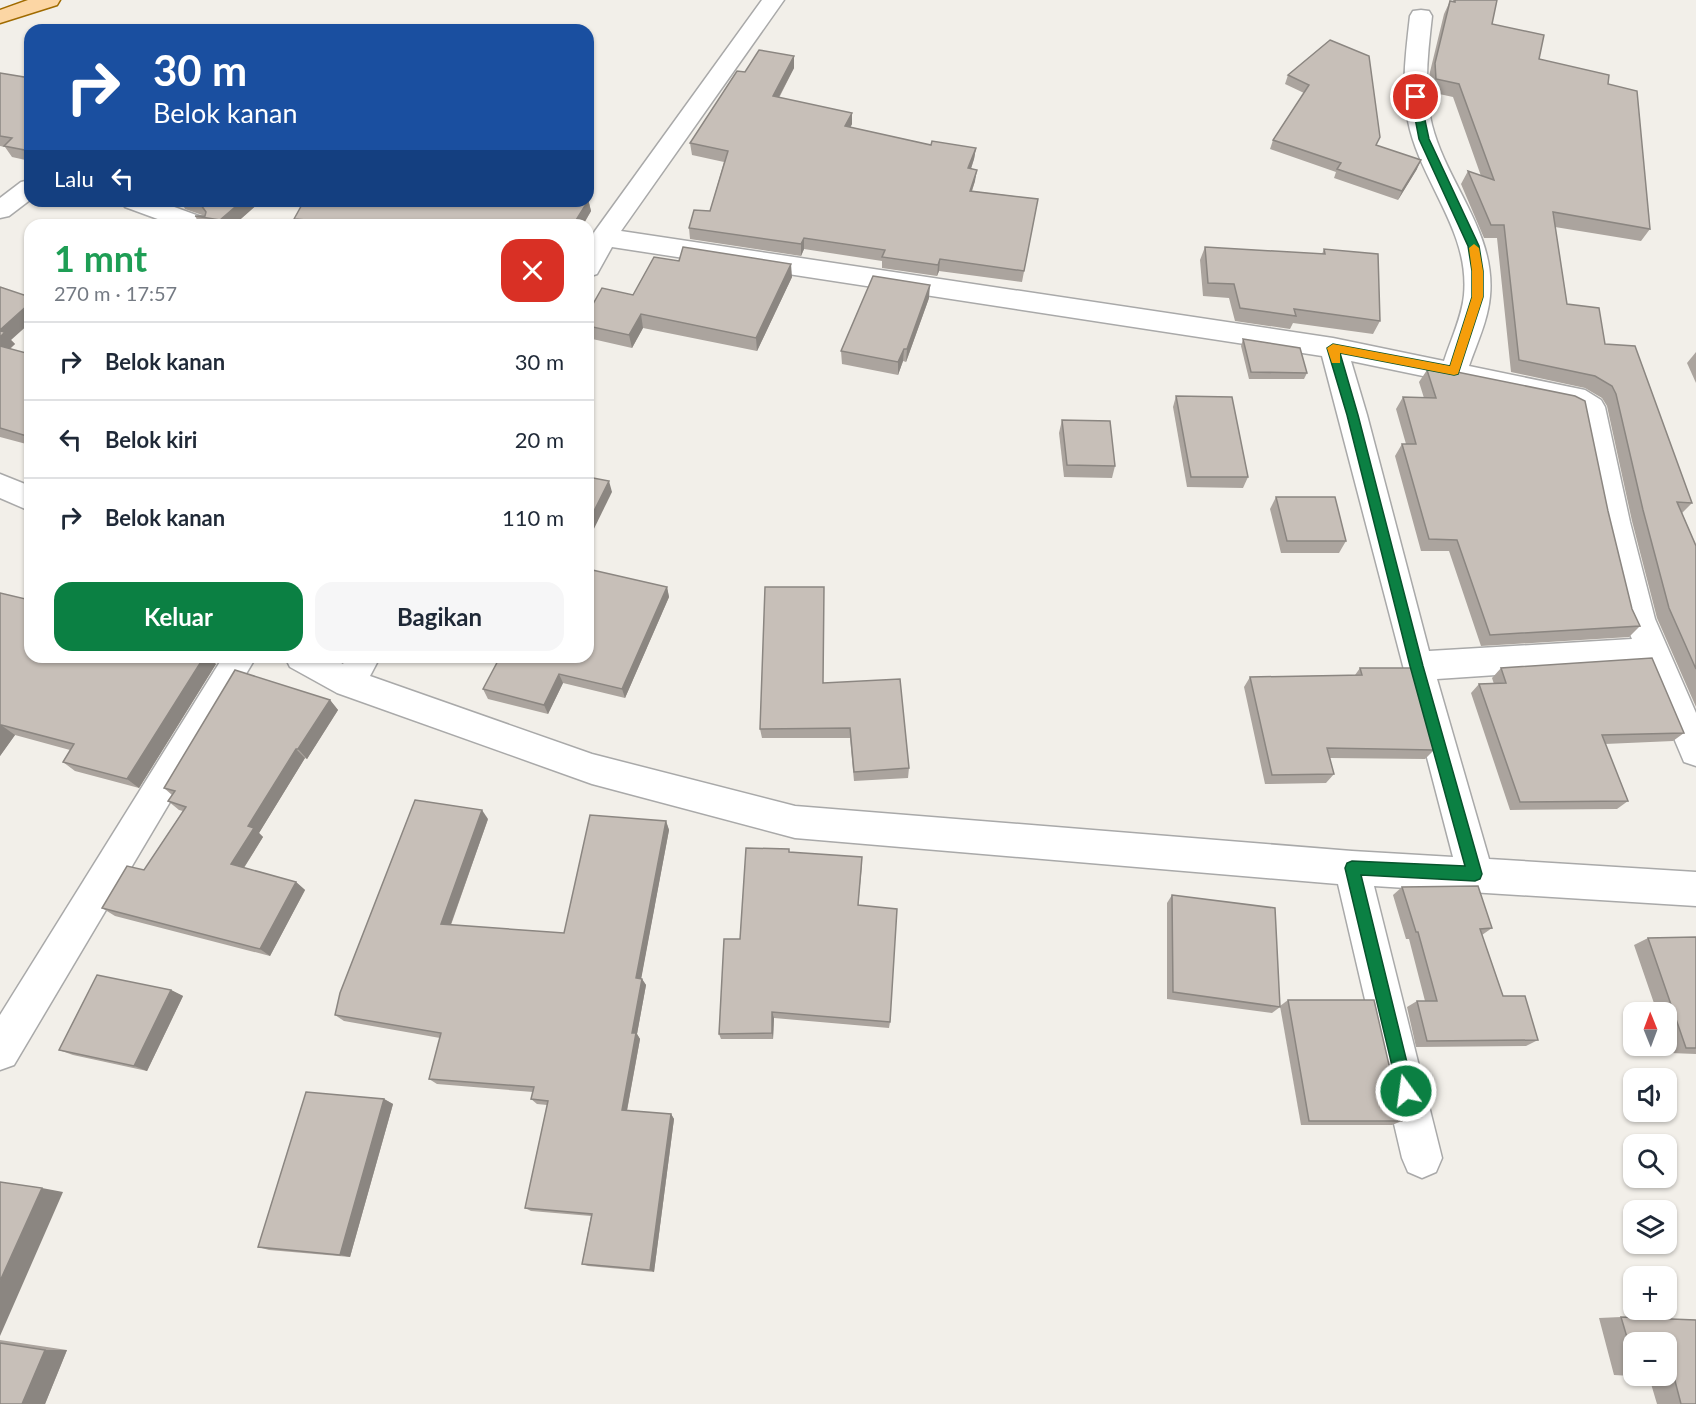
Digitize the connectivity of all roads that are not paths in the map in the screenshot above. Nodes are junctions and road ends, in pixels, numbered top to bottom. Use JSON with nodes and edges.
{"nodes":[{"id":1,"x":49,"y":0,"type":"edge"},
{"id":2,"x":774,"y":0,"type":"edge"},
{"id":3,"x":1421,"y":16,"type":"dead end"},
{"id":4,"x":0,"y":17,"type":"edge"},
{"id":5,"x":24,"y":192,"type":"edge"},
{"id":6,"x":150,"y":207,"type":"edge"},
{"id":7,"x":0,"y":210,"type":"edge"},
{"id":8,"x":182,"y":219,"type":"edge"},
{"id":9,"x":604,"y":237,"type":"junction"},
{"id":10,"x":594,"y":256,"type":"edge"},
{"id":11,"x":1333,"y":348,"type":"junction"},
{"id":12,"x":1454,"y":371,"type":"junction"},
{"id":13,"x":0,"y":484,"type":"edge"},
{"id":14,"x":24,"y":496,"type":"edge"},
{"id":15,"x":1654,"y":651,"type":"junction"},
{"id":16,"x":236,"y":663,"type":"edge"},
{"id":17,"x":327,"y":663,"type":"edge"},
{"id":18,"x":1416,"y":666,"type":"junction"},
{"id":19,"x":357,"y":670,"type":"edge"},
{"id":20,"x":1696,"y":751,"type":"edge"},
{"id":21,"x":1352,"y":868,"type":"junction"},
{"id":22,"x":1475,"y":874,"type":"junction"},
{"id":23,"x":1696,"y":890,"type":"edge"},
{"id":24,"x":0,"y":1051,"type":"edge"},
{"id":25,"x":1422,"y":1158,"type":"dead end"}],
"edges":[{"from":1,"to":4,"type":"main road"},
{"from":2,"to":9,"type":"street"},
{"from":3,"to":12,"type":"street"},
{"from":5,"to":7,"type":"street"},
{"from":6,"to":8,"type":"street"},
{"from":9,"to":10,"type":"street"},
{"from":9,"to":11,"type":"street"},
{"from":11,"to":12,"type":"street"},
{"from":11,"to":18,"type":"street"},
{"from":12,"to":15,"type":"street"},
{"from":13,"to":14,"type":"street"},
{"from":15,"to":18,"type":"street"},
{"from":15,"to":20,"type":"street"},
{"from":16,"to":24,"type":"street"},
{"from":17,"to":19,"type":"street"},
{"from":18,"to":22,"type":"street"},
{"from":19,"to":21,"type":"street"},
{"from":21,"to":22,"type":"street"},
{"from":21,"to":25,"type":"street"},
{"from":22,"to":23,"type":"street"}]}
